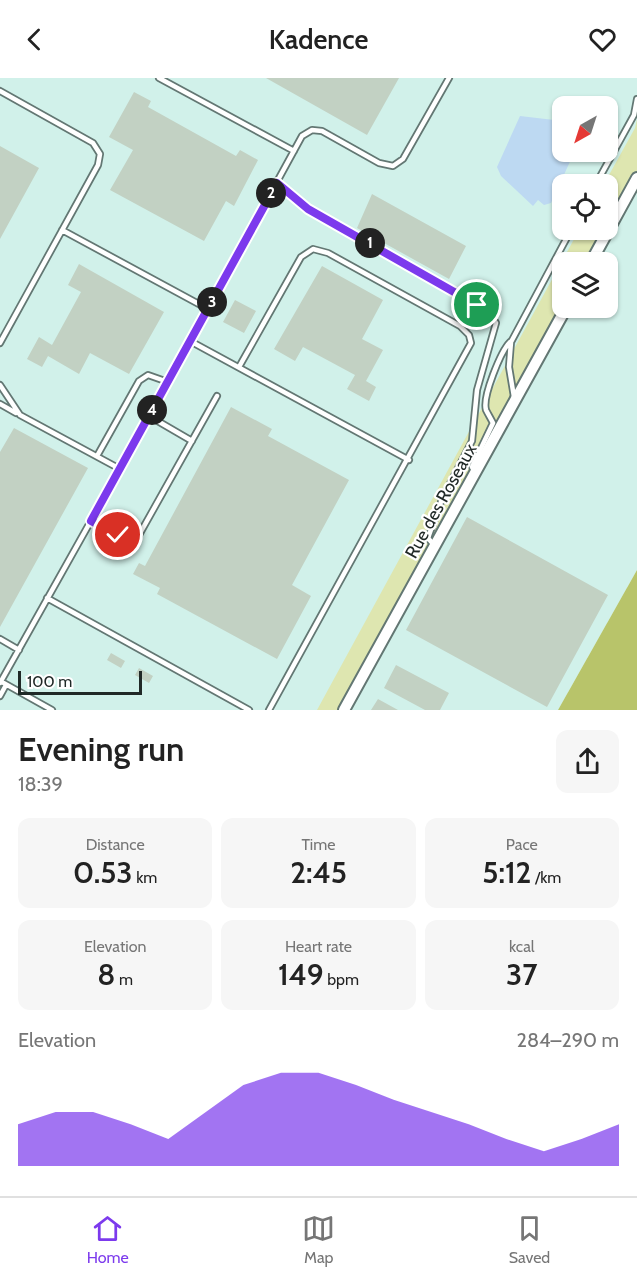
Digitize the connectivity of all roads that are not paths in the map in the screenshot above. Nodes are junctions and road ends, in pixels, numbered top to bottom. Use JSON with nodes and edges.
{"nodes":[{"id":1,"x":159,"y":78,"type":"edge"},
{"id":2,"x":448,"y":78,"type":"edge"},
{"id":3,"x":0,"y":91,"type":"edge"},
{"id":4,"x":637,"y":99,"type":"edge"},
{"id":5,"x":294,"y":151,"type":"junction"},
{"id":6,"x":602,"y":174,"type":"edge"},
{"id":7,"x":637,"y":178,"type":"edge"},
{"id":8,"x":277,"y":183,"type":"junction"},
{"id":9,"x":62,"y":230,"type":"junction"},
{"id":10,"x":566,"y":240,"type":"edge"},
{"id":11,"x":596,"y":252,"type":"edge"},
{"id":12,"x":208,"y":309,"type":"junction"},
{"id":13,"x":560,"y":318,"type":"edge"},
{"id":14,"x":190,"y":341,"type":"junction"},
{"id":15,"x":510,"y":342,"type":"junction"},
{"id":16,"x":0,"y":343,"type":"edge"},
{"id":17,"x":240,"y":367,"type":"junction"},
{"id":18,"x":168,"y":382,"type":"junction"},
{"id":19,"x":0,"y":385,"type":"edge"},
{"id":20,"x":218,"y":396,"type":"dead end"},
{"id":21,"x":515,"y":400,"type":"junction"},
{"id":22,"x":0,"y":404,"type":"edge"},
{"id":23,"x":20,"y":415,"type":"junction"},
{"id":24,"x":149,"y":416,"type":"junction"},
{"id":25,"x":192,"y":441,"type":"junction"},
{"id":26,"x":97,"y":456,"type":"junction"},
{"id":27,"x":409,"y":460,"type":"junction"},
{"id":28,"x":120,"y":469,"type":"junction"},
{"id":29,"x":476,"y":472,"type":"junction"},
{"id":30,"x":91,"y":521,"type":"junction"},
{"id":31,"x":435,"y":546,"type":"junction"},
{"id":32,"x":47,"y":598,"type":"junction"},
{"id":33,"x":0,"y":639,"type":"edge"},
{"id":34,"x":19,"y":650,"type":"junction"},
{"id":35,"x":2,"y":683,"type":"edge"},
{"id":36,"x":0,"y":696,"type":"edge"},
{"id":37,"x":52,"y":710,"type":"edge"},
{"id":38,"x":249,"y":710,"type":"edge"},
{"id":39,"x":268,"y":710,"type":"edge"},
{"id":40,"x":344,"y":710,"type":"edge"}],
"edges":[{"from":1,"to":5,"type":"lane"},
{"from":2,"to":5,"type":"lane"},
{"from":3,"to":9,"type":"lane"},
{"from":4,"to":6,"type":"lane"},
{"from":5,"to":8,"type":"lane"},
{"from":7,"to":11,"type":"street"},
{"from":8,"to":12,"type":"lane"},
{"from":8,"to":31,"type":"lane"},
{"from":9,"to":12,"type":"lane"},
{"from":9,"to":16,"type":"lane"},
{"from":10,"to":15,"type":"lane"},
{"from":12,"to":14,"type":"lane"},
{"from":13,"to":21,"type":"street","name":"Rue des Roseaux"},
{"from":14,"to":17,"type":"lane"},
{"from":14,"to":18,"type":"lane"},
{"from":15,"to":21,"type":"lane"},
{"from":15,"to":29,"type":"lane"},
{"from":17,"to":27,"type":"lane"},
{"from":17,"to":27,"type":"lane"},
{"from":18,"to":24,"type":"lane"},
{"from":18,"to":26,"type":"lane"},
{"from":19,"to":23,"type":"lane"},
{"from":20,"to":25,"type":"lane"},
{"from":21,"to":29,"type":"street","name":"Rue des Roseaux"},
{"from":22,"to":23,"type":"lane"},
{"from":23,"to":26,"type":"lane"},
{"from":24,"to":25,"type":"lane"},
{"from":24,"to":28,"type":"lane"},
{"from":25,"to":30,"type":"lane"},
{"from":26,"to":28,"type":"lane"},
{"from":27,"to":39,"type":"lane"},
{"from":28,"to":30,"type":"lane"},
{"from":29,"to":31,"type":"street","name":"Rue des Roseaux"},
{"from":30,"to":32,"type":"lane"},
{"from":31,"to":40,"type":"street","name":"Rue des Roseaux"},
{"from":32,"to":34,"type":"lane"},
{"from":32,"to":38,"type":"lane"},
{"from":33,"to":34,"type":"lane"},
{"from":34,"to":35,"type":"lane"},
{"from":35,"to":36,"type":"lane"},
{"from":35,"to":37,"type":"lane"}]}
